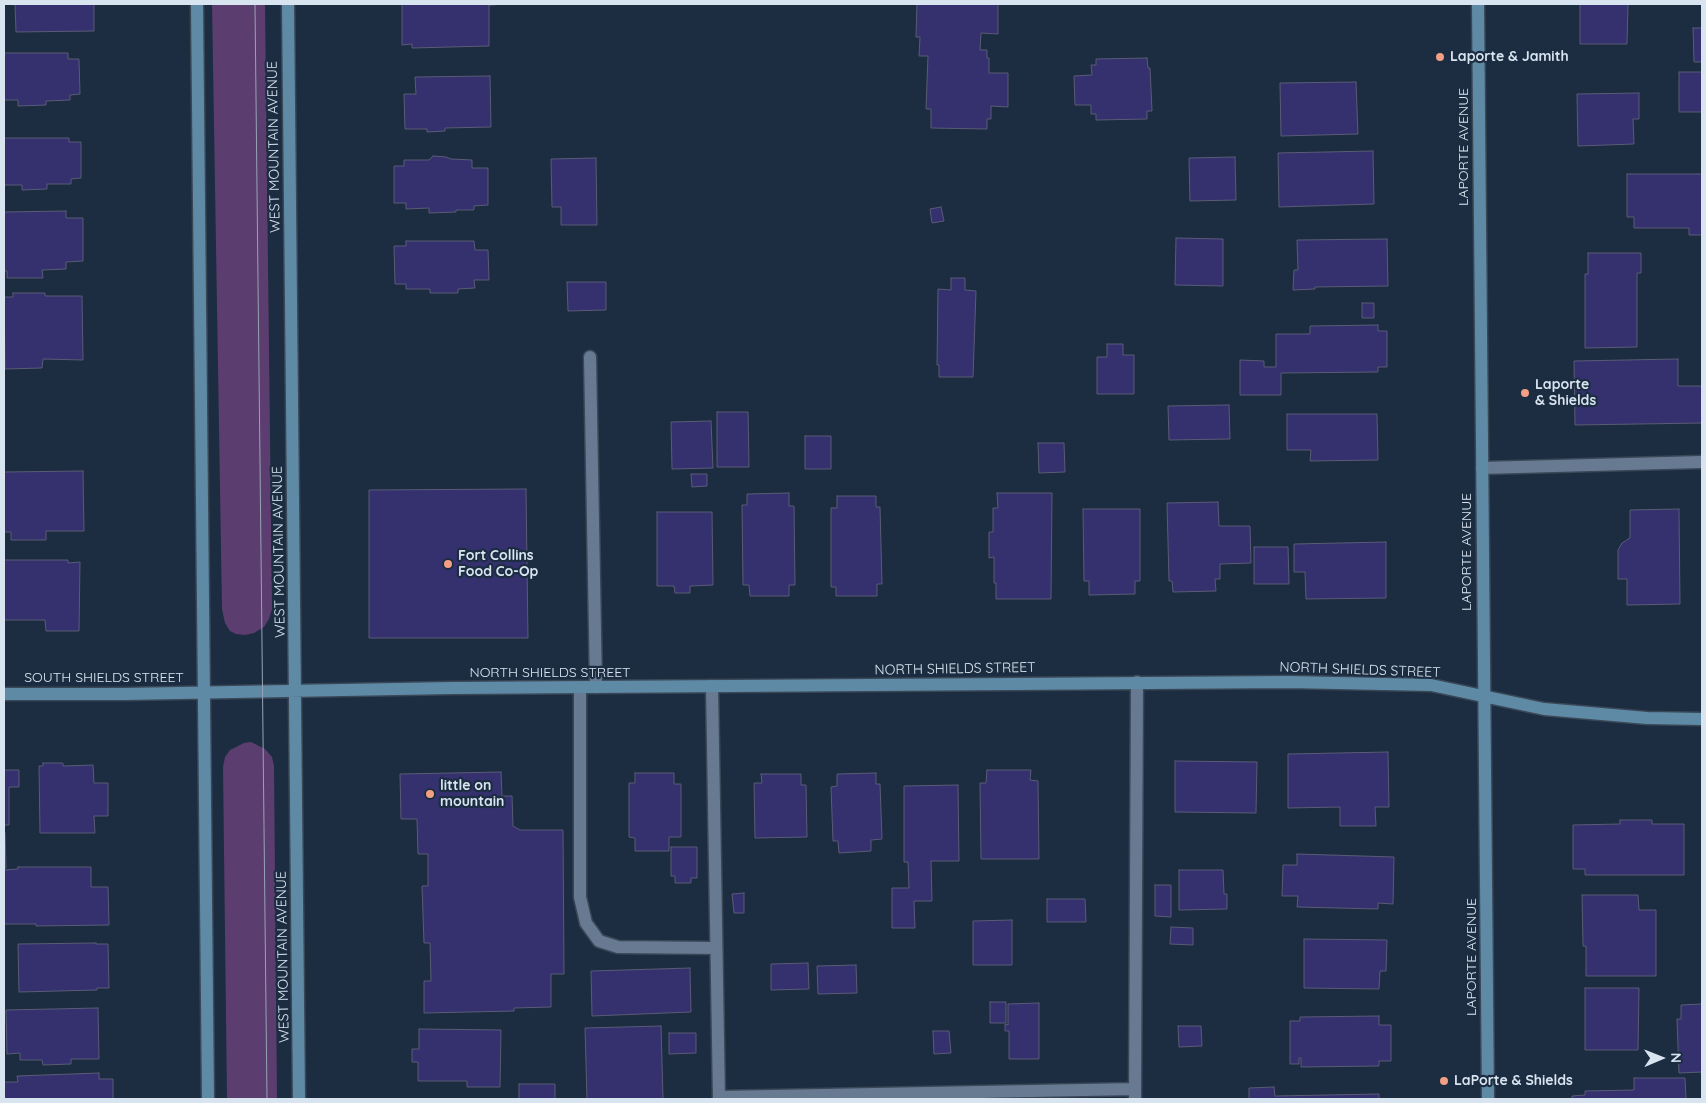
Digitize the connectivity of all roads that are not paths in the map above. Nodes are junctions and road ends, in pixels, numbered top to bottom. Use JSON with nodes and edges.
{"nodes":[{"id":1,"x":197,"y":4,"type":"edge"},
{"id":2,"x":288,"y":4,"type":"edge"},
{"id":3,"x":1478,"y":4,"type":"edge"},
{"id":4,"x":590,"y":357,"type":"dead end"},
{"id":5,"x":1701,"y":462,"type":"dead end"},
{"id":6,"x":1482,"y":468,"type":"junction"},
{"id":7,"x":1137,"y":682,"type":"junction"},
{"id":8,"x":712,"y":686,"type":"junction"},
{"id":9,"x":596,"y":687,"type":"junction"},
{"id":10,"x":580,"y":688,"type":"junction"},
{"id":11,"x":294,"y":691,"type":"junction"},
{"id":12,"x":204,"y":693,"type":"junction"},
{"id":13,"x":4,"y":694,"type":"edge"},
{"id":14,"x":1485,"y":696,"type":"junction"},
{"id":15,"x":1702,"y":719,"type":"edge"},
{"id":16,"x":716,"y":948,"type":"junction"},
{"id":17,"x":1135,"y":1094,"type":"edge"},
{"id":18,"x":719,"y":1098,"type":"edge"},
{"id":19,"x":208,"y":1099,"type":"edge"},
{"id":20,"x":299,"y":1099,"type":"edge"},
{"id":21,"x":1488,"y":1099,"type":"edge"}],
"edges":[{"from":1,"to":12,"type":"street"},
{"from":2,"to":11,"type":"street","name":"WEST MOUNTAIN AVENUE"},
{"from":3,"to":6,"type":"street","name":"LAPORTE AVENUE"},
{"from":4,"to":9,"type":"lane"},
{"from":5,"to":6,"type":"lane"},
{"from":6,"to":14,"type":"street","name":"LAPORTE AVENUE"},
{"from":7,"to":8,"type":"street","name":"NORTH SHIELDS STREET"},
{"from":7,"to":14,"type":"street","name":"NORTH SHIELDS STREET"},
{"from":7,"to":17,"type":"lane"},
{"from":8,"to":9,"type":"street","name":"NORTH SHIELDS STREET"},
{"from":8,"to":16,"type":"lane"},
{"from":9,"to":10,"type":"street","name":"NORTH SHIELDS STREET"},
{"from":10,"to":11,"type":"street","name":"NORTH SHIELDS STREET"},
{"from":10,"to":16,"type":"lane"},
{"from":11,"to":12,"type":"street","name":"NORTH SHIELDS STREET"},
{"from":11,"to":20,"type":"street","name":"WEST MOUNTAIN AVENUE"},
{"from":12,"to":13,"type":"street","name":"SOUTH SHIELDS STREET"},
{"from":12,"to":19,"type":"street"},
{"from":14,"to":15,"type":"street","name":"NORTH SHIELDS STREET"},
{"from":14,"to":21,"type":"street","name":"LAPORTE AVENUE"},
{"from":16,"to":18,"type":"lane"},
{"from":17,"to":18,"type":"lane"}]}
